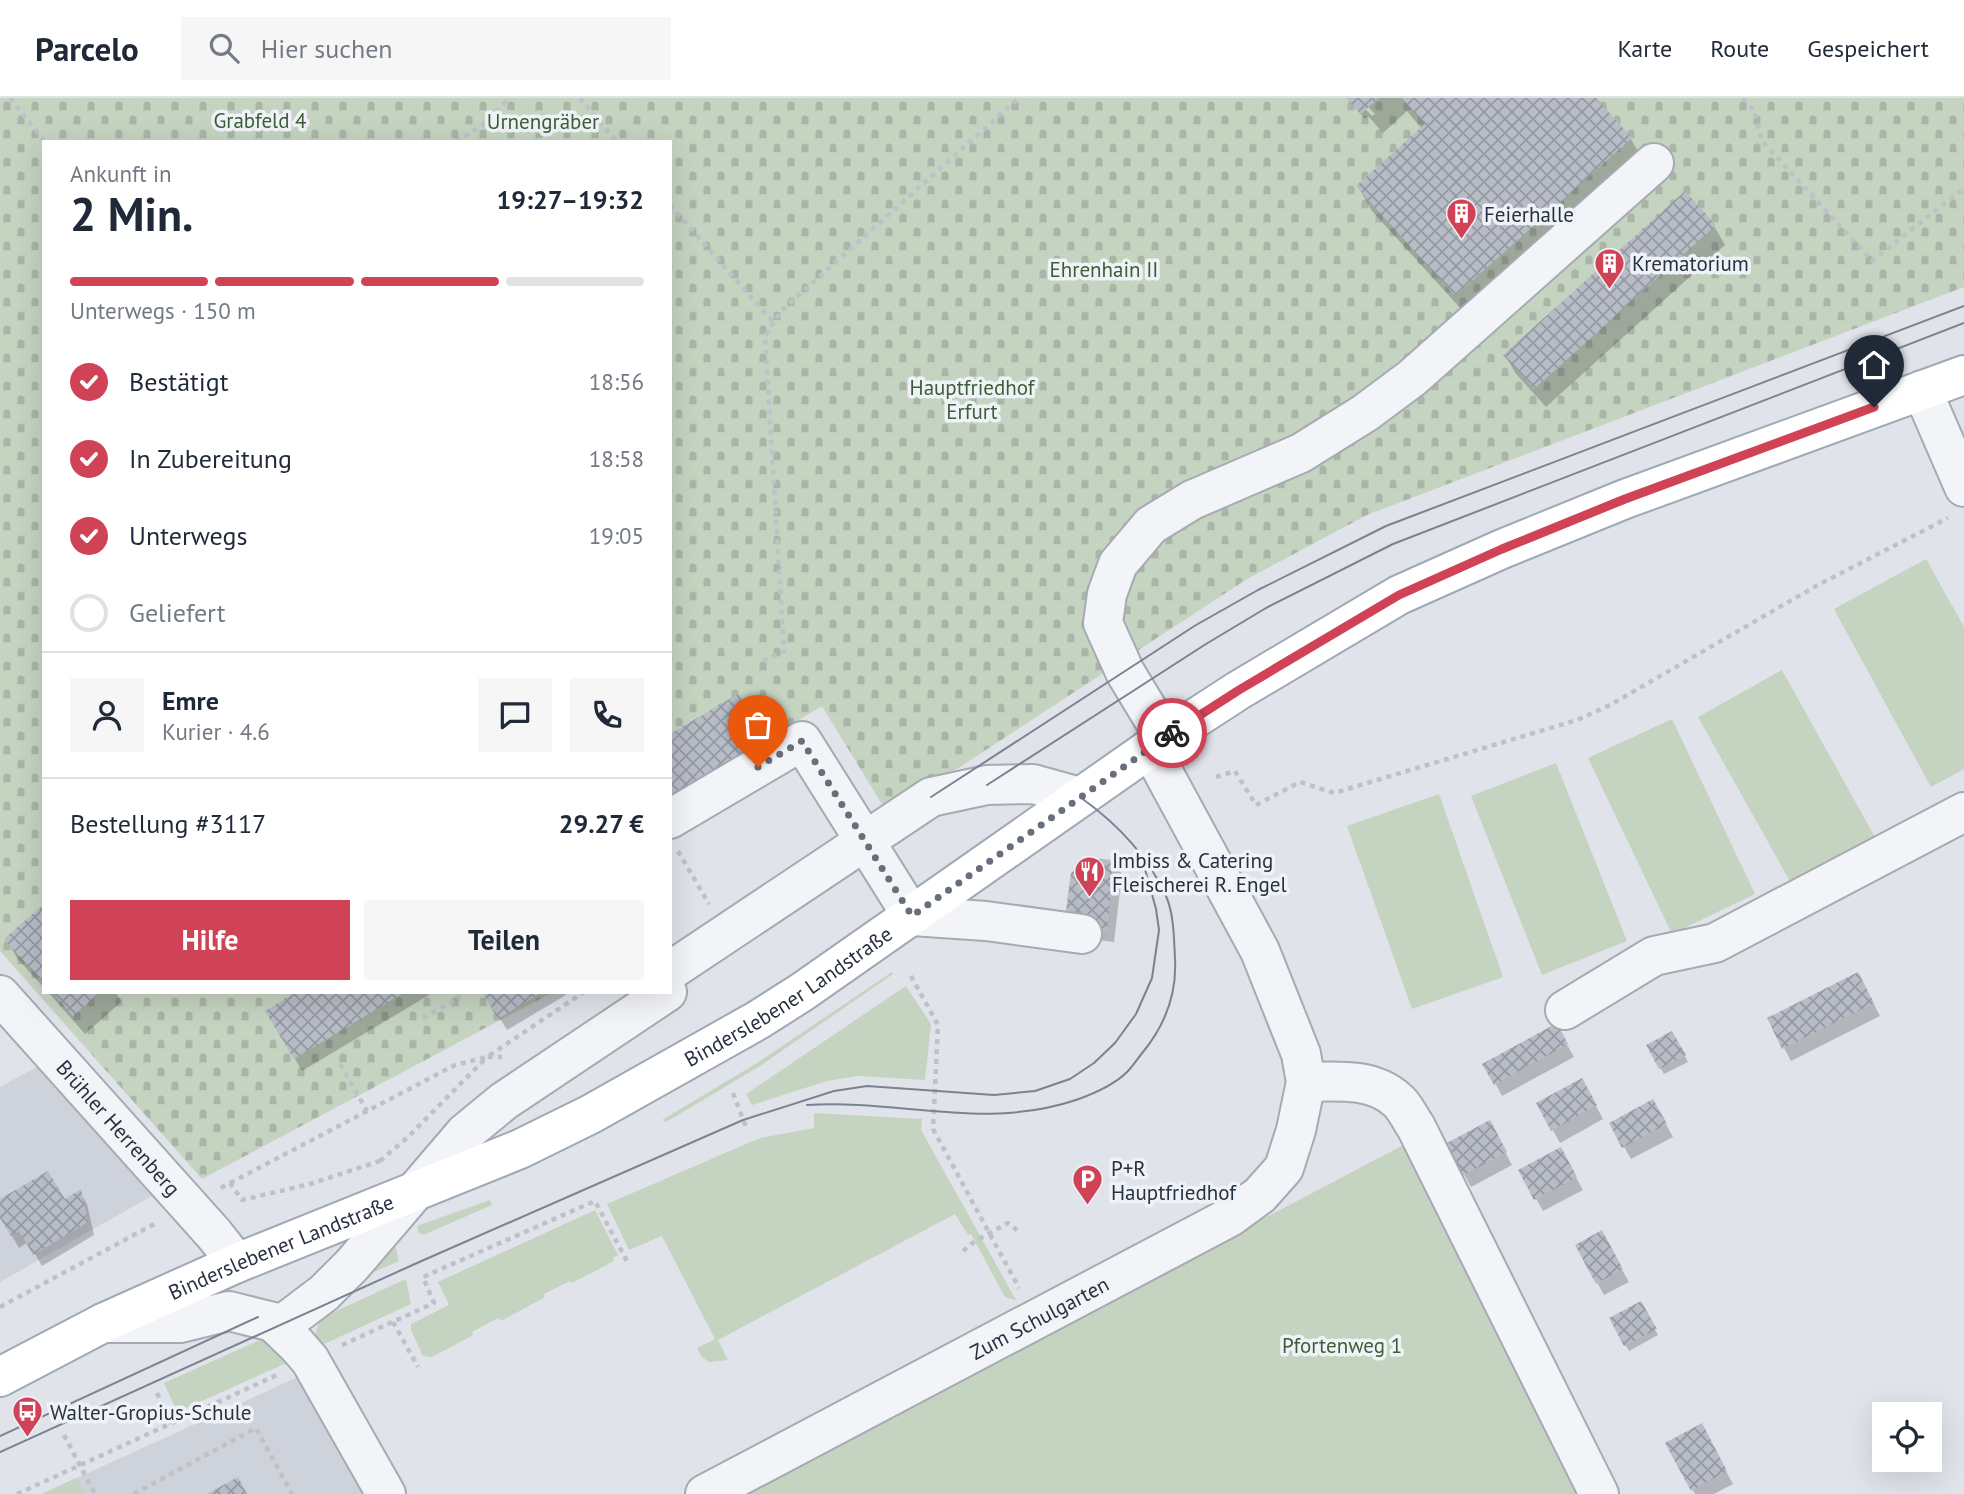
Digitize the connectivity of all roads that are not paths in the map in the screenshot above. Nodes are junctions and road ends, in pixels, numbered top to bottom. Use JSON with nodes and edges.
{"nodes":[{"id":1,"x":1654,"y":163,"type":"dead end"},
{"id":2,"x":1964,"y":375,"type":"edge"},
{"id":3,"x":1922,"y":390,"type":"junction"},
{"id":4,"x":1958,"y":502,"type":"edge"},
{"id":5,"x":1158,"y":743,"type":"junction"},
{"id":6,"x":1080,"y":797,"type":"junction"},
{"id":7,"x":1964,"y":812,"type":"edge"},
{"id":8,"x":673,"y":833,"type":"edge"},
{"id":9,"x":869,"y":849,"type":"junction"},
{"id":10,"x":912,"y":916,"type":"junction"},
{"id":11,"x":1083,"y":934,"type":"dead end"},
{"id":12,"x":672,"y":970,"type":"edge"},
{"id":13,"x":672,"y":988,"type":"edge"},
{"id":14,"x":636,"y":994,"type":"edge"},
{"id":15,"x":664,"y":994,"type":"edge"},
{"id":16,"x":0,"y":995,"type":"edge"},
{"id":17,"x":1565,"y":1010,"type":"dead end"},
{"id":18,"x":1306,"y":1083,"type":"junction"},
{"id":19,"x":396,"y":1187,"type":"junction"},
{"id":20,"x":237,"y":1263,"type":"junction"},
{"id":21,"x":268,"y":1322,"type":"junction"},
{"id":22,"x":103,"y":1323,"type":"junction"},
{"id":23,"x":0,"y":1377,"type":"edge"},
{"id":24,"x":386,"y":1494,"type":"edge"},
{"id":25,"x":705,"y":1494,"type":"edge"},
{"id":26,"x":1599,"y":1494,"type":"edge"}],
"edges":[{"from":1,"to":5,"type":"street","name":"Zum Schulgarten"},
{"from":2,"to":3,"type":"main road","name":"Binderslebener Landstraße"},
{"from":3,"to":4,"type":"street"},
{"from":3,"to":5,"type":"main road","name":"Binderslebener Landstraße"},
{"from":5,"to":6,"type":"main road","name":"Binderslebener Landstraße"},
{"from":5,"to":18,"type":"street","name":"Zum Schulgarten"},
{"from":6,"to":9,"type":"street"},
{"from":6,"to":10,"type":"main road","name":"Binderslebener Landstraße"},
{"from":7,"to":17,"type":"street"},
{"from":8,"to":9,"type":"street"},
{"from":9,"to":10,"type":"street"},
{"from":9,"to":12,"type":"street"},
{"from":9,"to":13,"type":"street"},
{"from":10,"to":11,"type":"street"},
{"from":10,"to":19,"type":"main road","name":"Binderslebener Landstraße"},
{"from":14,"to":19,"type":"street"},
{"from":15,"to":19,"type":"street"},
{"from":16,"to":20,"type":"street","name":"Brühler Herrenberg"},
{"from":18,"to":25,"type":"street","name":"Zum Schulgarten"},
{"from":18,"to":26,"type":"street"},
{"from":19,"to":20,"type":"main road","name":"Binderslebener Landstraße"},
{"from":19,"to":21,"type":"street"},
{"from":20,"to":22,"type":"main road","name":"Binderslebener Landstraße"},
{"from":21,"to":22,"type":"street"},
{"from":21,"to":24,"type":"street"},
{"from":22,"to":23,"type":"main road","name":"Binderslebener Landstraße"}]}
